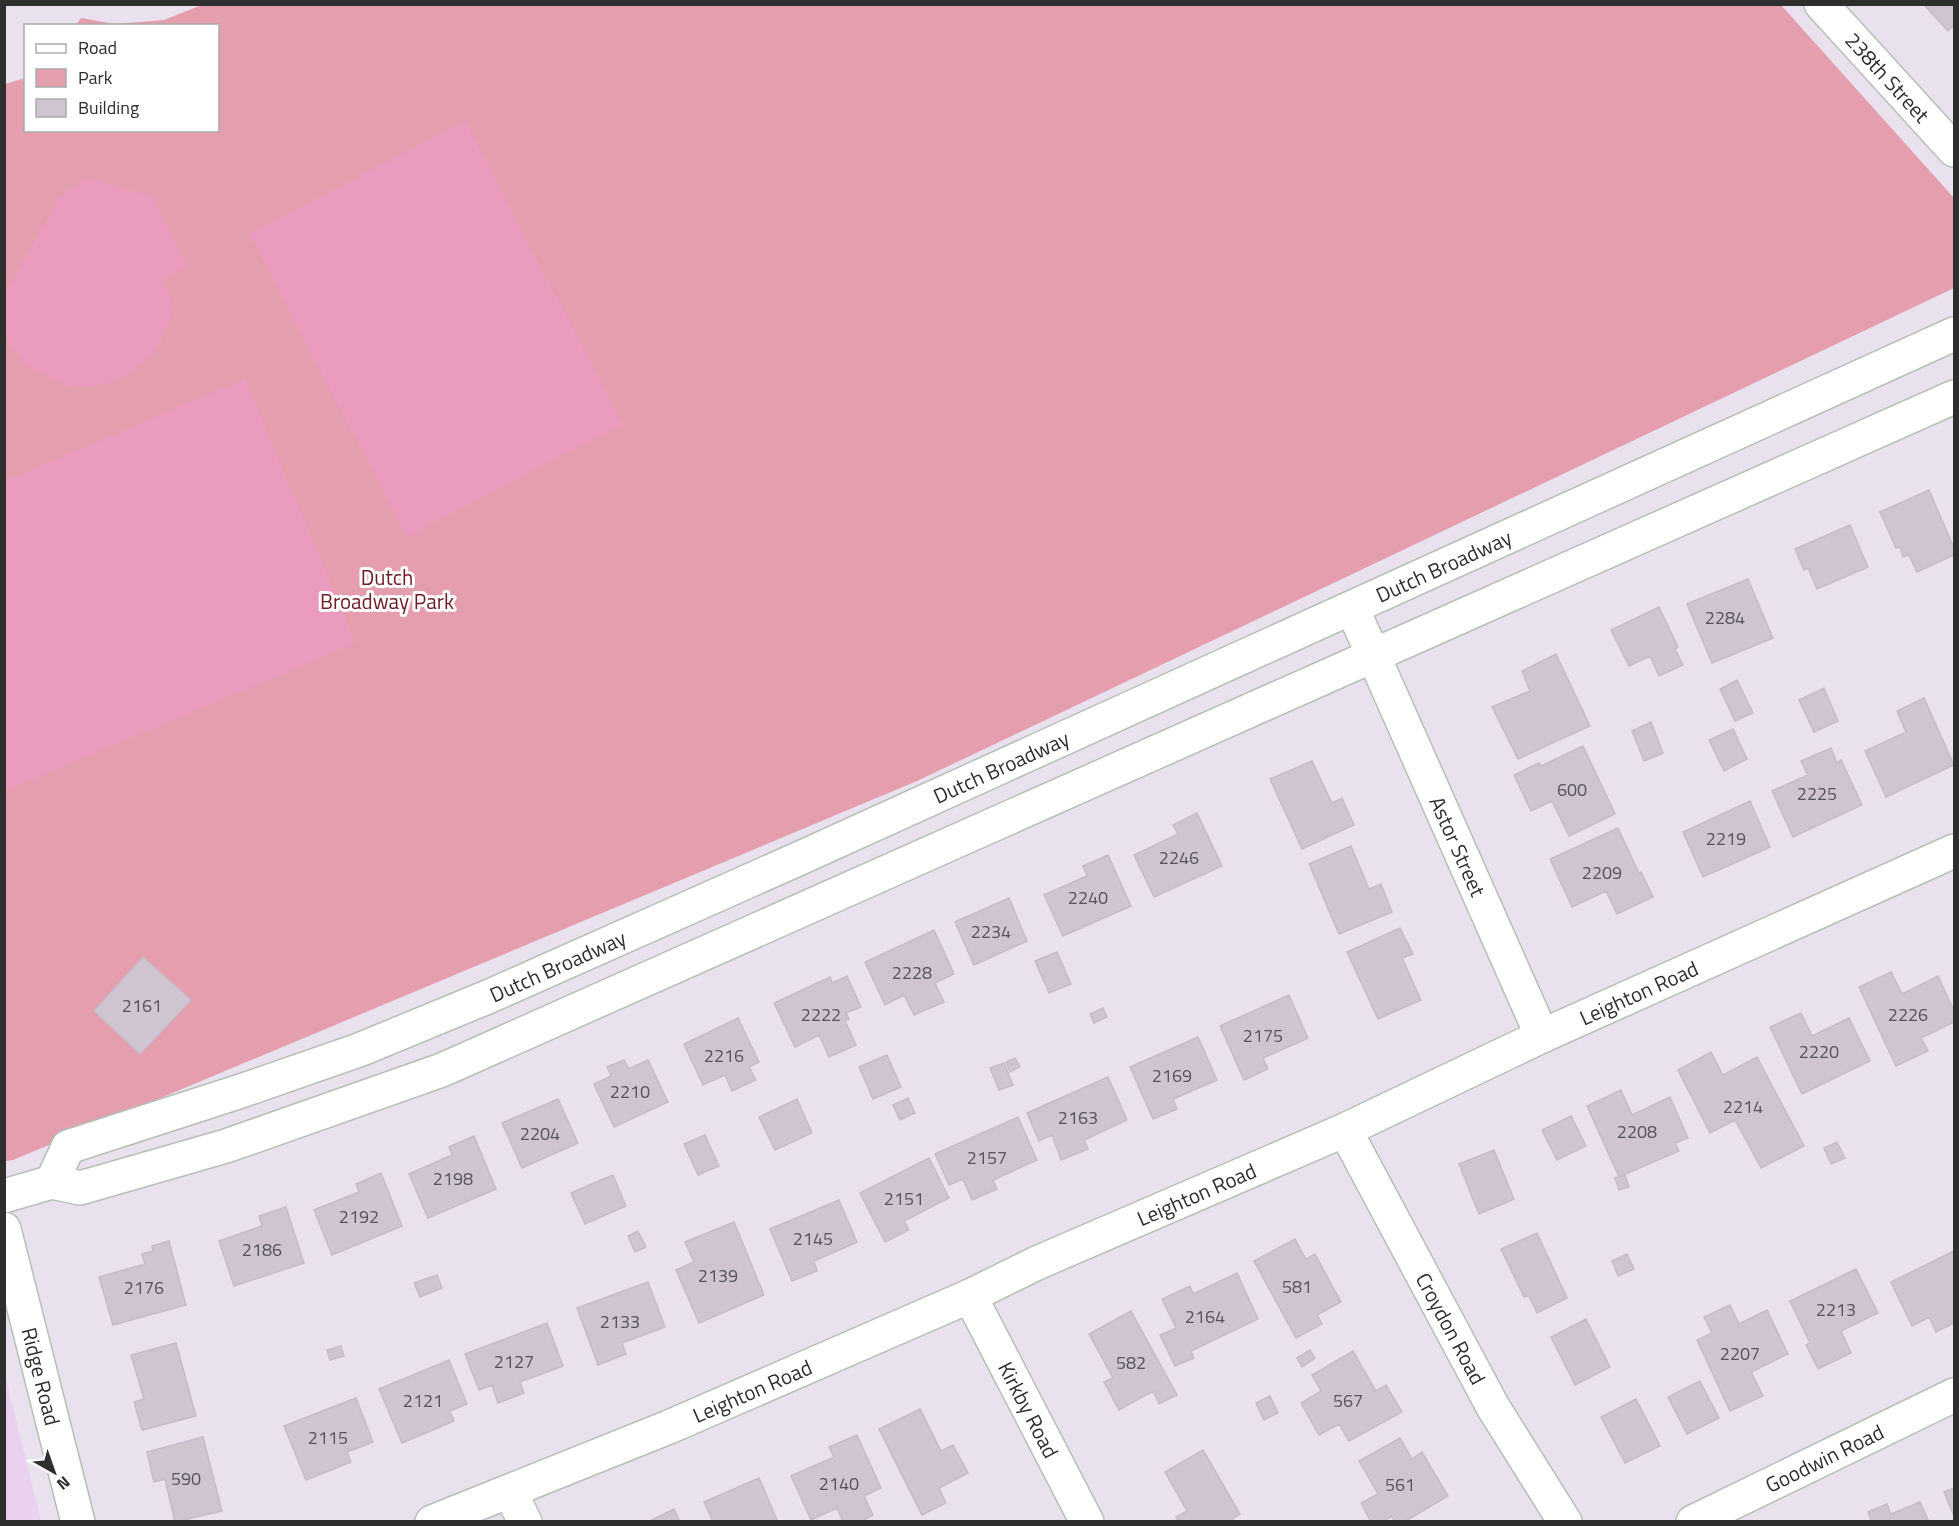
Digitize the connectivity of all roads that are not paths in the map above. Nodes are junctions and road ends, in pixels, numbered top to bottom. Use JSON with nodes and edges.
{"nodes":[{"id":1,"x":1821,"y":4,"type":"edge"},
{"id":2,"x":1954,"y":150,"type":"edge"},
{"id":3,"x":1954,"y":334,"type":"edge"},
{"id":4,"x":1954,"y":397,"type":"edge"},
{"id":5,"x":1352,"y":608,"type":"junction"},
{"id":6,"x":1374,"y":657,"type":"junction"},
{"id":7,"x":1954,"y":851,"type":"edge"},
{"id":8,"x":798,"y":859,"type":"junction"},
{"id":9,"x":823,"y":901,"type":"junction"},
{"id":10,"x":1542,"y":1036,"type":"junction"},
{"id":11,"x":1345,"y":1130,"type":"junction"},
{"id":12,"x":52,"y":1182,"type":"junction"},
{"id":13,"x":4,"y":1196,"type":"edge"},
{"id":14,"x":4,"y":1229,"type":"edge"},
{"id":15,"x":970,"y":1296,"type":"junction"},
{"id":16,"x":1954,"y":1395,"type":"edge"},
{"id":17,"x":510,"y":1492,"type":"junction"},
{"id":18,"x":78,"y":1521,"type":"edge"},
{"id":19,"x":432,"y":1521,"type":"edge"},
{"id":20,"x":525,"y":1521,"type":"edge"},
{"id":21,"x":1087,"y":1521,"type":"edge"},
{"id":22,"x":1565,"y":1521,"type":"edge"},
{"id":23,"x":1693,"y":1521,"type":"edge"}],
"edges":[{"from":1,"to":2,"type":"main road","name":"238th Street"},
{"from":3,"to":5,"type":"main road","name":"Dutch Broadway"},
{"from":4,"to":6,"type":"main road"},
{"from":5,"to":6,"type":"main road","name":"Astor Street"},
{"from":5,"to":8,"type":"main road","name":"Dutch Broadway"},
{"from":6,"to":9,"type":"main road"},
{"from":6,"to":10,"type":"main road","name":"Astor Street"},
{"from":7,"to":10,"type":"main road","name":"Leighton Road"},
{"from":8,"to":9,"type":"main road"},
{"from":8,"to":12,"type":"main road","name":"Dutch Broadway"},
{"from":9,"to":12,"type":"main road"},
{"from":10,"to":11,"type":"main road","name":"Leighton Road"},
{"from":11,"to":15,"type":"main road","name":"Leighton Road"},
{"from":11,"to":22,"type":"main road","name":"Croydon Road"},
{"from":12,"to":13,"type":"main road"},
{"from":14,"to":18,"type":"main road","name":"Ridge Road"},
{"from":15,"to":17,"type":"main road","name":"Leighton Road"},
{"from":15,"to":21,"type":"main road","name":"Kirkby Road"},
{"from":16,"to":23,"type":"main road","name":"Goodwin Road"},
{"from":17,"to":19,"type":"main road","name":"Leighton Road"},
{"from":17,"to":20,"type":"main road"}]}
